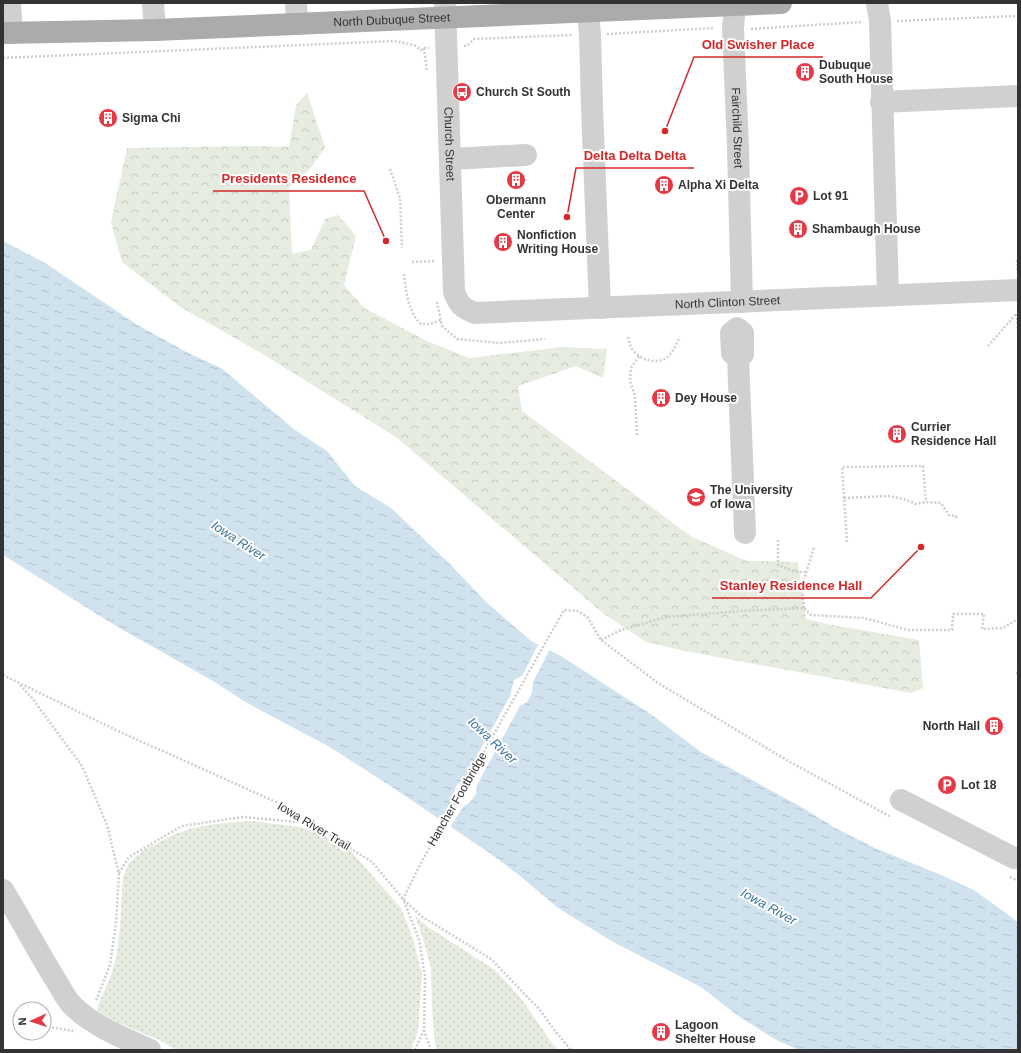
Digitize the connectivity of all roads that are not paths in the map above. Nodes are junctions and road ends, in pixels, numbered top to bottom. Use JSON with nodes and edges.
{"nodes":[{"id":1,"x":10,"y":3,"type":"edge"},
{"id":2,"x":154,"y":3,"type":"edge"},
{"id":3,"x":781,"y":3,"type":"edge"},
{"id":4,"x":878,"y":3,"type":"edge"},
{"id":5,"x":735,"y":4,"type":"edge"},
{"id":6,"x":588,"y":7,"type":"edge"},
{"id":7,"x":445,"y":10,"type":"edge"},
{"id":8,"x":297,"y":13,"type":"edge"},
{"id":9,"x":155,"y":30,"type":"junction"},
{"id":10,"x":7,"y":33,"type":"edge"},
{"id":11,"x":1018,"y":96,"type":"edge"},
{"id":12,"x":881,"y":102,"type":"junction"},
{"id":13,"x":526,"y":155,"type":"dead end"},
{"id":14,"x":450,"y":159,"type":"junction"},
{"id":15,"x":454,"y":285,"type":"joint"},
{"id":16,"x":888,"y":295,"type":"junction"},
{"id":17,"x":1018,"y":298,"type":"edge"},
{"id":18,"x":739,"y":302,"type":"junction"},
{"id":19,"x":600,"y":308,"type":"junction"},
{"id":20,"x":746,"y":533,"type":"dead end"},
{"id":21,"x":898,"y":809,"type":"road end"},
{"id":22,"x":1014,"y":863,"type":"edge"},
{"id":23,"x":3,"y":890,"type":"edge"},
{"id":24,"x":150,"y":1050,"type":"edge"}],
"edges":[{"from":1,"to":10,"type":"street"},
{"from":2,"to":9,"type":"street"},
{"from":3,"to":5,"type":"main road","name":"North Dubuque Street"},
{"from":4,"to":12,"type":"street"},
{"from":5,"to":6,"type":"main road","name":"North Dubuque Street"},
{"from":5,"to":18,"type":"street","name":"Fairchild Street"},
{"from":6,"to":7,"type":"main road","name":"North Dubuque Street"},
{"from":6,"to":19,"type":"street"},
{"from":7,"to":8,"type":"main road","name":"North Dubuque Street"},
{"from":7,"to":14,"type":"street","name":"Church Street"},
{"from":8,"to":9,"type":"main road","name":"North Dubuque Street"},
{"from":9,"to":10,"type":"main road","name":"North Dubuque Street"},
{"from":11,"to":12,"type":"street"},
{"from":12,"to":16,"type":"street"},
{"from":13,"to":14,"type":"street"},
{"from":14,"to":15,"type":"street","name":"Church Street"},
{"from":15,"to":19,"type":"street","name":"North Clinton Street"},
{"from":16,"to":17,"type":"street","name":"North Clinton Street"},
{"from":16,"to":18,"type":"street","name":"North Clinton Street"},
{"from":18,"to":19,"type":"street","name":"North Clinton Street"},
{"from":18,"to":20,"type":"street","name":"Fairchild Street"},
{"from":21,"to":22,"type":"street"},
{"from":23,"to":24,"type":"street"}]}
